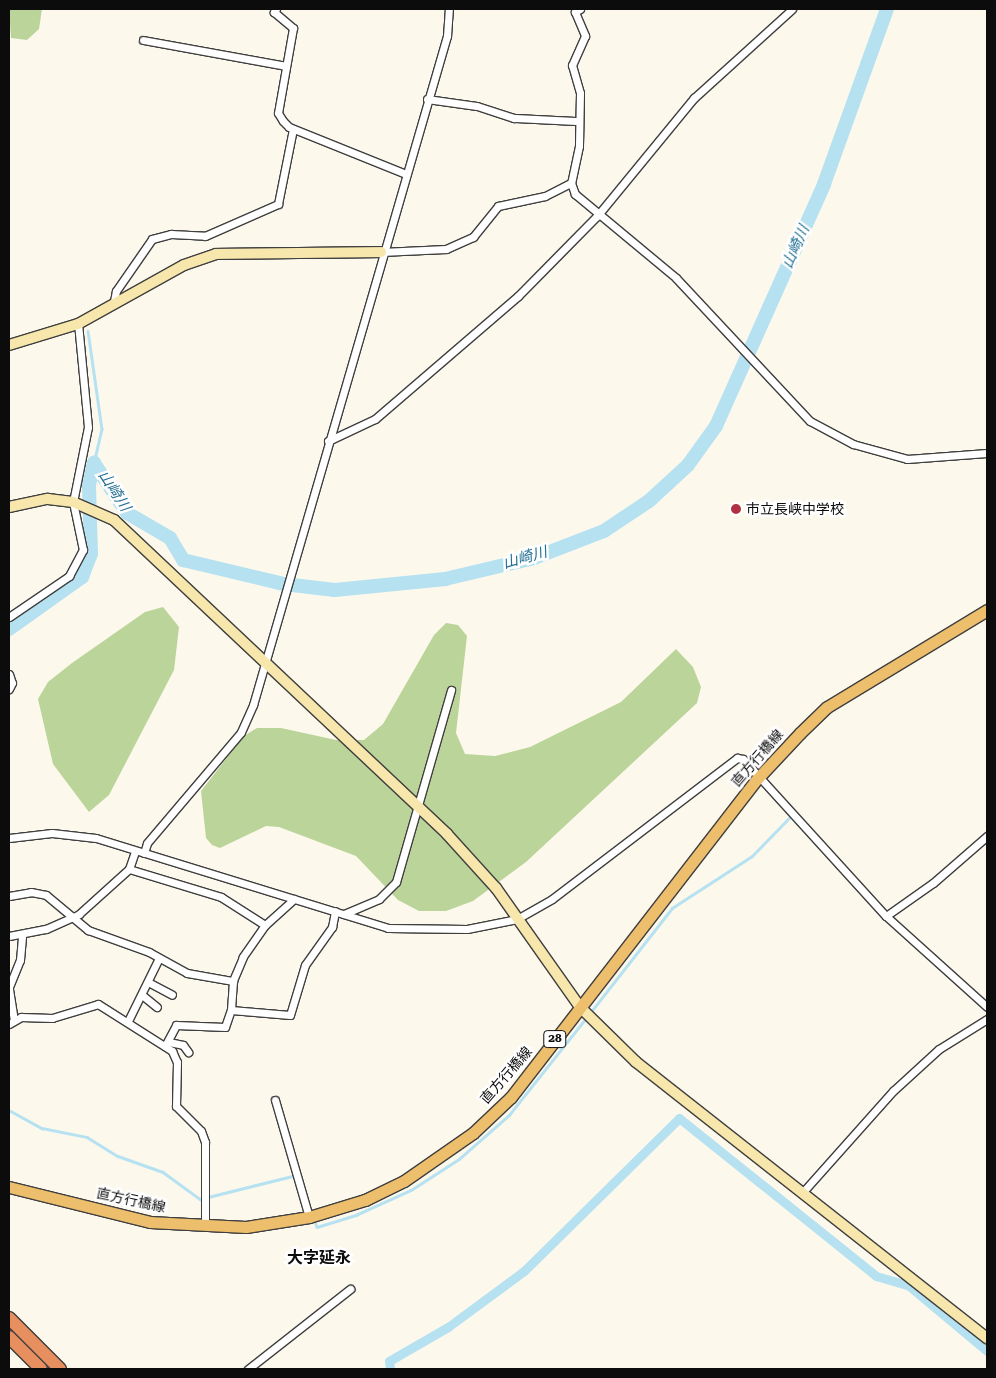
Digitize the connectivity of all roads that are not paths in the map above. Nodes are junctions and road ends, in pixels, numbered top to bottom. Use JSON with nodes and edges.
{"nodes":[{"id":1,"x":276,"y":9,"type":"edge"},
{"id":2,"x":449,"y":9,"type":"edge"},
{"id":3,"x":580,"y":9,"type":"edge"},
{"id":4,"x":792,"y":9,"type":"edge"},
{"id":5,"x":143,"y":40,"type":"dead end"},
{"id":6,"x":286,"y":66,"type":"junction"},
{"id":7,"x":427,"y":99,"type":"junction"},
{"id":8,"x":577,"y":121,"type":"junction"},
{"id":9,"x":293,"y":129,"type":"junction"},
{"id":10,"x":406,"y":174,"type":"junction"},
{"id":11,"x":571,"y":184,"type":"junction"},
{"id":12,"x":598,"y":216,"type":"junction"},
{"id":13,"x":381,"y":252,"type":"junction"},
{"id":14,"x":114,"y":301,"type":"junction"},
{"id":15,"x":78,"y":324,"type":"junction"},
{"id":16,"x":9,"y":346,"type":"edge"},
{"id":17,"x":328,"y":440,"type":"junction"},
{"id":18,"x":987,"y":453,"type":"edge"},
{"id":19,"x":75,"y":502,"type":"junction"},
{"id":20,"x":9,"y":507,"type":"edge"},
{"id":21,"x":987,"y":610,"type":"edge"},
{"id":22,"x":9,"y":617,"type":"edge"},
{"id":23,"x":266,"y":661,"type":"junction"},
{"id":24,"x":9,"y":674,"type":"edge"},
{"id":25,"x":9,"y":689,"type":"edge"},
{"id":26,"x":451,"y":690,"type":"dead end"},
{"id":27,"x":757,"y":778,"type":"junction"},
{"id":28,"x":416,"y":804,"type":"junction"},
{"id":29,"x":987,"y":836,"type":"edge"},
{"id":30,"x":9,"y":838,"type":"edge"},
{"id":31,"x":135,"y":852,"type":"junction"},
{"id":32,"x":144,"y":853,"type":"junction"},
{"id":33,"x":129,"y":869,"type":"junction"},
{"id":34,"x":9,"y":896,"type":"edge"},
{"id":35,"x":294,"y":899,"type":"junction"},
{"id":36,"x":335,"y":912,"type":"junction"},
{"id":37,"x":344,"y":914,"type":"junction"},
{"id":38,"x":886,"y":916,"type":"junction"},
{"id":39,"x":71,"y":919,"type":"junction"},
{"id":40,"x":517,"y":919,"type":"junction"},
{"id":41,"x":265,"y":925,"type":"junction"},
{"id":42,"x":22,"y":935,"type":"junction"},
{"id":43,"x":9,"y":936,"type":"edge"},
{"id":44,"x":158,"y":960,"type":"junction"},
{"id":45,"x":233,"y":981,"type":"junction"},
{"id":46,"x":148,"y":982,"type":"junction"},
{"id":47,"x":9,"y":988,"type":"edge"},
{"id":48,"x":142,"y":995,"type":"junction"},
{"id":49,"x":172,"y":995,"type":"dead end"},
{"id":50,"x":987,"y":1006,"type":"edge"},
{"id":51,"x":157,"y":1007,"type":"dead end"},
{"id":52,"x":580,"y":1007,"type":"junction"},
{"id":53,"x":231,"y":1010,"type":"junction"},
{"id":54,"x":987,"y":1019,"type":"edge"},
{"id":55,"x":128,"y":1021,"type":"junction"},
{"id":56,"x":11,"y":1022,"type":"edge"},
{"id":57,"x":167,"y":1044,"type":"junction"},
{"id":58,"x":188,"y":1052,"type":"dead end"},
{"id":59,"x":275,"y":1100,"type":"dead end"},
{"id":60,"x":9,"y":1187,"type":"edge"},
{"id":61,"x":802,"y":1193,"type":"junction"},
{"id":62,"x":309,"y":1217,"type":"junction"},
{"id":63,"x":205,"y":1227,"type":"junction"},
{"id":64,"x":350,"y":1289,"type":"dead end"},
{"id":65,"x":9,"y":1318,"type":"edge"},
{"id":66,"x":9,"y":1337,"type":"edge"},
{"id":67,"x":987,"y":1338,"type":"edge"},
{"id":68,"x":41,"y":1369,"type":"edge"},
{"id":69,"x":60,"y":1369,"type":"edge"},
{"id":70,"x":248,"y":1369,"type":"edge"}],
"edges":[{"from":1,"to":6,"type":"street"},
{"from":2,"to":7,"type":"street"},
{"from":3,"to":8,"type":"street"},
{"from":4,"to":12,"type":"street"},
{"from":5,"to":6,"type":"street"},
{"from":6,"to":9,"type":"street"},
{"from":7,"to":8,"type":"street"},
{"from":7,"to":10,"type":"street"},
{"from":8,"to":11,"type":"street"},
{"from":9,"to":10,"type":"street"},
{"from":9,"to":14,"type":"street"},
{"from":10,"to":13,"type":"street"},
{"from":11,"to":12,"type":"street"},
{"from":11,"to":13,"type":"street"},
{"from":12,"to":17,"type":"street"},
{"from":12,"to":18,"type":"street"},
{"from":13,"to":14,"type":"street"},
{"from":13,"to":17,"type":"street"},
{"from":14,"to":15,"type":"street"},
{"from":15,"to":16,"type":"street"},
{"from":15,"to":19,"type":"street"},
{"from":17,"to":23,"type":"street"},
{"from":19,"to":20,"type":"street"},
{"from":19,"to":22,"type":"street"},
{"from":19,"to":23,"type":"street"},
{"from":21,"to":27,"type":"main road","name":"直方行橋線","number":"28"},
{"from":23,"to":28,"type":"street"},
{"from":23,"to":32,"type":"street"},
{"from":24,"to":25,"type":"street"},
{"from":26,"to":28,"type":"street"},
{"from":27,"to":38,"type":"street"},
{"from":27,"to":40,"type":"street"},
{"from":27,"to":52,"type":"main road","name":"直方行橋線","number":"28"},
{"from":28,"to":37,"type":"street"},
{"from":28,"to":40,"type":"street"},
{"from":29,"to":38,"type":"street"},
{"from":30,"to":31,"type":"street"},
{"from":31,"to":32,"type":"street"},
{"from":31,"to":33,"type":"street"},
{"from":32,"to":35,"type":"street"},
{"from":33,"to":39,"type":"street"},
{"from":33,"to":41,"type":"street"},
{"from":34,"to":39,"type":"street"},
{"from":35,"to":36,"type":"street"},
{"from":35,"to":41,"type":"street"},
{"from":36,"to":37,"type":"street"},
{"from":36,"to":53,"type":"street"},
{"from":37,"to":40,"type":"street"},
{"from":38,"to":50,"type":"street"},
{"from":39,"to":42,"type":"street"},
{"from":39,"to":44,"type":"street"},
{"from":40,"to":52,"type":"street"},
{"from":41,"to":45,"type":"street"},
{"from":42,"to":43,"type":"street"},
{"from":42,"to":47,"type":"street"},
{"from":44,"to":45,"type":"street"},
{"from":44,"to":46,"type":"street"},
{"from":45,"to":53,"type":"street"},
{"from":46,"to":48,"type":"street"},
{"from":46,"to":49,"type":"street"},
{"from":47,"to":56,"type":"street"},
{"from":48,"to":51,"type":"street"},
{"from":48,"to":55,"type":"street"},
{"from":52,"to":61,"type":"street"},
{"from":52,"to":62,"type":"main road","name":"直方行橋線","number":"28"},
{"from":53,"to":57,"type":"street"},
{"from":54,"to":61,"type":"street"},
{"from":55,"to":56,"type":"street"},
{"from":55,"to":57,"type":"street"},
{"from":57,"to":58,"type":"street"},
{"from":57,"to":63,"type":"street"},
{"from":59,"to":62,"type":"street"},
{"from":60,"to":63,"type":"main road","name":"直方行橋線","number":"28"},
{"from":61,"to":67,"type":"street"},
{"from":62,"to":63,"type":"main road","name":"直方行橋線","number":"28"},
{"from":64,"to":70,"type":"street"},
{"from":65,"to":69,"type":"highway"},
{"from":66,"to":68,"type":"highway"}]}
